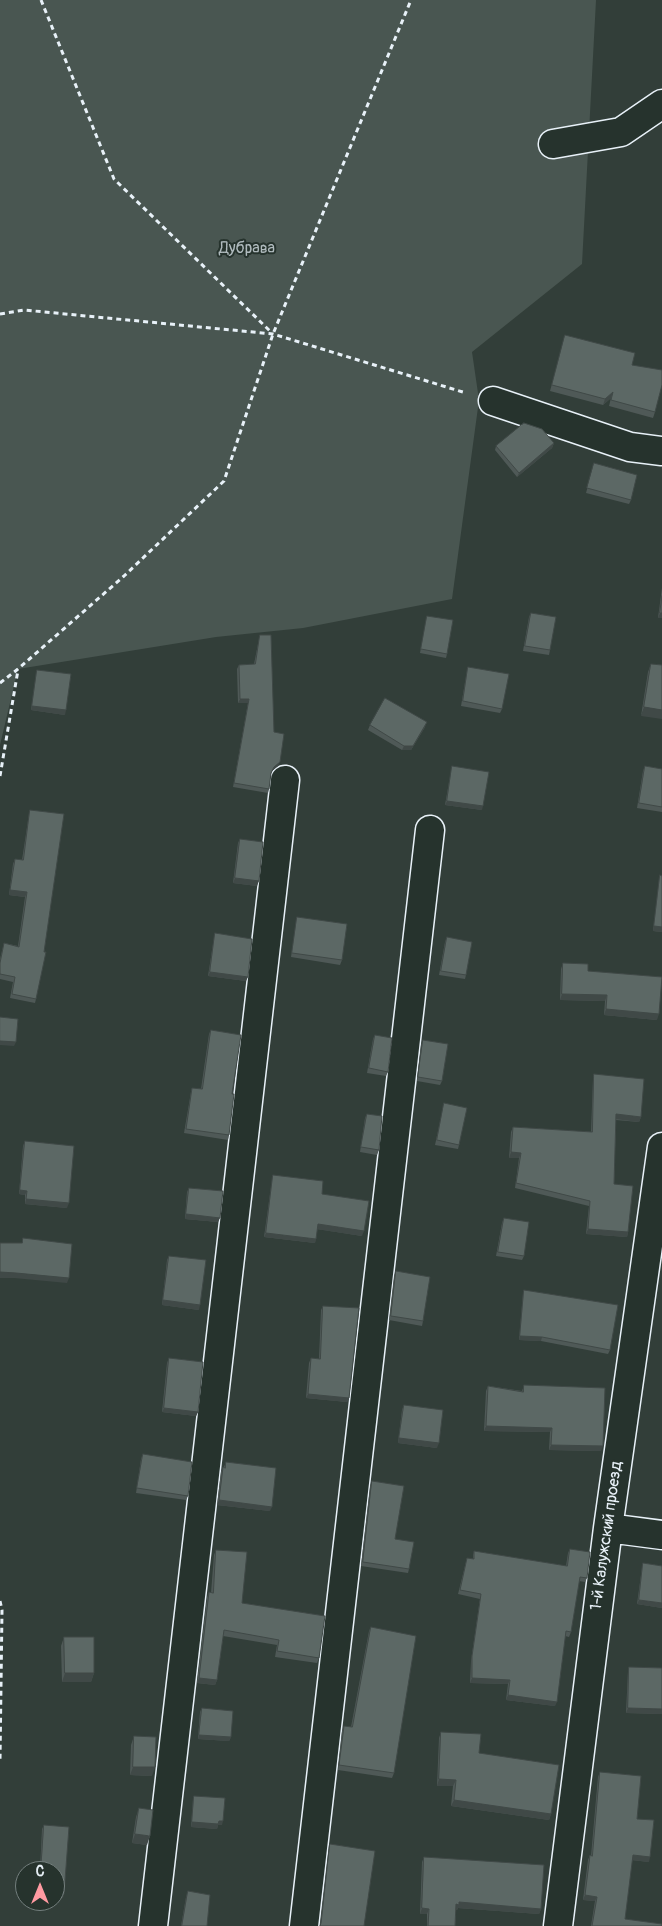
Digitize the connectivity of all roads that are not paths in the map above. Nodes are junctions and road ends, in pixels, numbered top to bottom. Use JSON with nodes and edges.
{"nodes":[{"id":1,"x":662,"y":104,"type":"edge"},
{"id":2,"x":553,"y":144,"type":"dead end"},
{"id":3,"x":493,"y":401,"type":"road end"},
{"id":4,"x":662,"y":451,"type":"edge"},
{"id":5,"x":285,"y":780,"type":"dead end"},
{"id":6,"x":430,"y":830,"type":"dead end"},
{"id":7,"x":662,"y":1147,"type":"edge"},
{"id":8,"x":608,"y":1528,"type":"junction"},
{"id":9,"x":662,"y":1536,"type":"edge"},
{"id":10,"x":153,"y":1926,"type":"edge"},
{"id":11,"x":304,"y":1926,"type":"edge"},
{"id":12,"x":558,"y":1926,"type":"edge"}],
"edges":[{"from":1,"to":2,"type":"street"},
{"from":3,"to":4,"type":"street"},
{"from":5,"to":10,"type":"street"},
{"from":6,"to":11,"type":"street"},
{"from":7,"to":8,"type":"street","name":"1-й Калужский проезд"},
{"from":8,"to":9,"type":"street"},
{"from":8,"to":12,"type":"street","name":"1-й Калужский проезд"}]}
